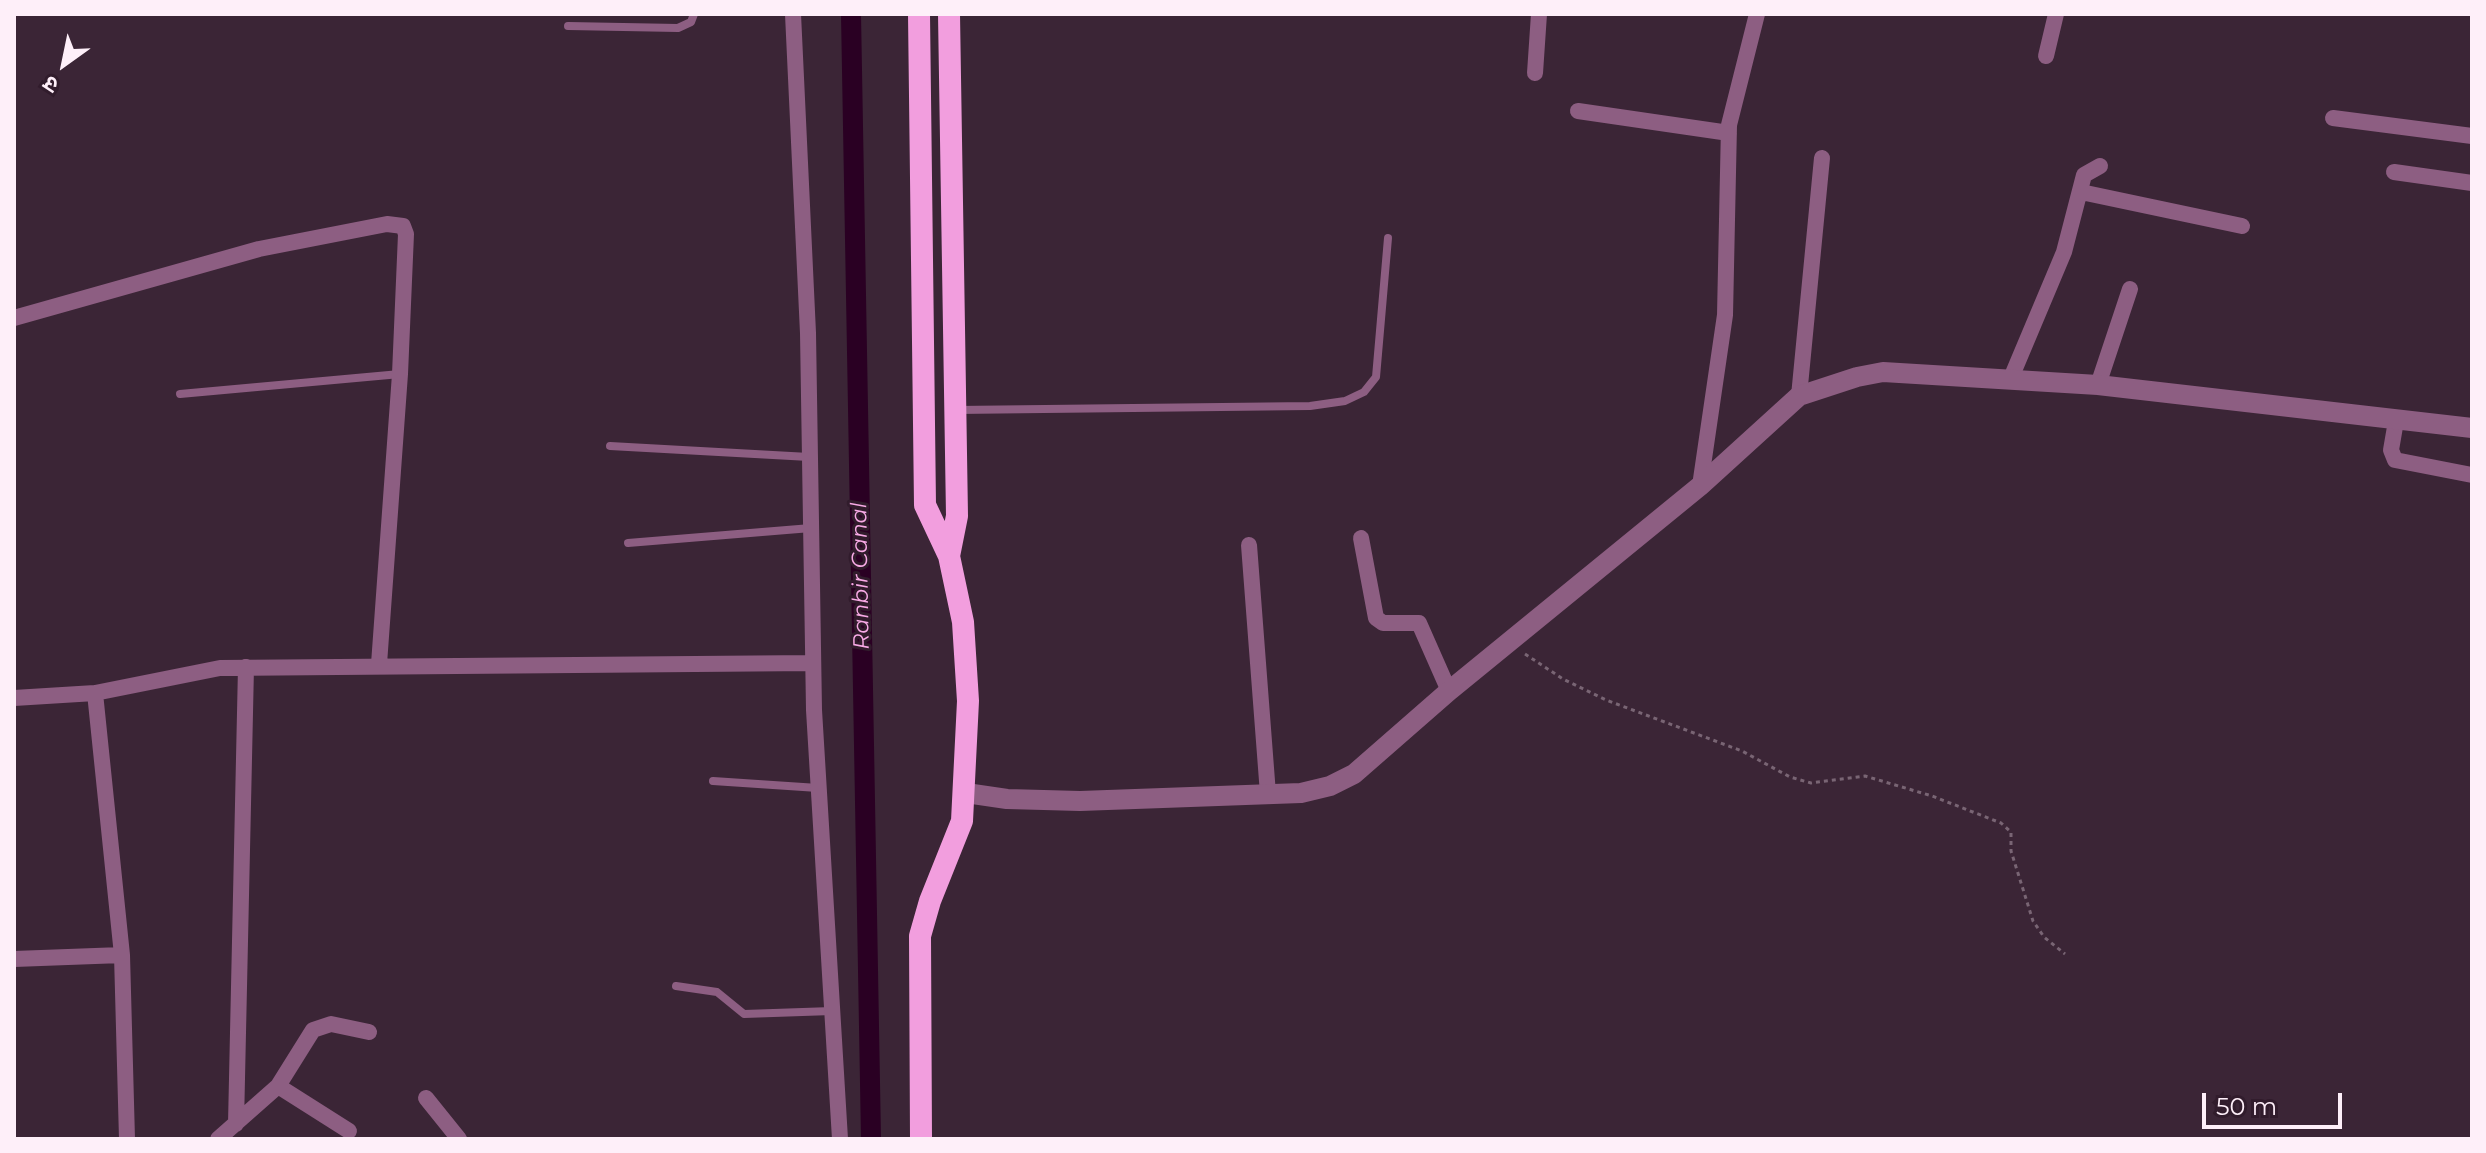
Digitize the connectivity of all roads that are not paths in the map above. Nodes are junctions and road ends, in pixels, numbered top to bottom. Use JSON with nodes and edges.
{"nodes":[{"id":1,"x":694,"y":14,"type":"edge"},
{"id":2,"x":793,"y":14,"type":"edge"},
{"id":3,"x":919,"y":14,"type":"edge"},
{"id":4,"x":949,"y":14,"type":"edge"},
{"id":5,"x":1539,"y":14,"type":"edge"},
{"id":6,"x":1757,"y":14,"type":"edge"},
{"id":7,"x":2056,"y":14,"type":"edge"},
{"id":8,"x":568,"y":26,"type":"dead end"},
{"id":9,"x":2046,"y":56,"type":"dead end"},
{"id":10,"x":1535,"y":73,"type":"dead end"},
{"id":11,"x":1578,"y":111,"type":"dead end"},
{"id":12,"x":2333,"y":118,"type":"dead end"},
{"id":13,"x":2471,"y":131,"type":"edge"},
{"id":14,"x":1729,"y":133,"type":"junction"},
{"id":15,"x":1822,"y":158,"type":"dead end"},
{"id":16,"x":2100,"y":166,"type":"dead end"},
{"id":17,"x":2394,"y":172,"type":"dead end"},
{"id":18,"x":2472,"y":183,"type":"edge"},
{"id":19,"x":2081,"y":192,"type":"junction"},
{"id":20,"x":2242,"y":226,"type":"dead end"},
{"id":21,"x":1388,"y":238,"type":"dead end"},
{"id":22,"x":2130,"y":289,"type":"dead end"},
{"id":23,"x":14,"y":318,"type":"edge"},
{"id":24,"x":400,"y":374,"type":"junction"},
{"id":25,"x":2011,"y":378,"type":"junction"},
{"id":26,"x":2098,"y":385,"type":"junction"},
{"id":27,"x":180,"y":394,"type":"dead end"},
{"id":28,"x":1799,"y":396,"type":"junction"},
{"id":29,"x":955,"y":410,"type":"junction"},
{"id":30,"x":2396,"y":421,"type":"junction"},
{"id":31,"x":2472,"y":428,"type":"edge"},
{"id":32,"x":610,"y":446,"type":"dead end"},
{"id":33,"x":810,"y":457,"type":"junction"},
{"id":34,"x":2472,"y":475,"type":"edge"},
{"id":35,"x":1700,"y":486,"type":"junction"},
{"id":36,"x":811,"y":528,"type":"junction"},
{"id":37,"x":1361,"y":538,"type":"dead end"},
{"id":38,"x":628,"y":543,"type":"dead end"},
{"id":39,"x":1249,"y":545,"type":"dead end"},
{"id":40,"x":949,"y":556,"type":"junction"},
{"id":41,"x":813,"y":663,"type":"junction"},
{"id":42,"x":379,"y":664,"type":"junction"},
{"id":43,"x":246,"y":667,"type":"junction"},
{"id":44,"x":1449,"y":691,"type":"junction"},
{"id":45,"x":95,"y":693,"type":"junction"},
{"id":46,"x":14,"y":698,"type":"edge"},
{"id":47,"x":713,"y":781,"type":"dead end"},
{"id":48,"x":818,"y":788,"type":"junction"},
{"id":49,"x":966,"y":793,"type":"junction"},
{"id":50,"x":1268,"y":794,"type":"junction"},
{"id":51,"x":122,"y":955,"type":"junction"},
{"id":52,"x":14,"y":959,"type":"edge"},
{"id":53,"x":676,"y":986,"type":"dead end"},
{"id":54,"x":832,"y":1011,"type":"junction"},
{"id":55,"x":369,"y":1032,"type":"dead end"},
{"id":56,"x":278,"y":1086,"type":"junction"},
{"id":57,"x":426,"y":1098,"type":"dead end"},
{"id":58,"x":236,"y":1124,"type":"junction"},
{"id":59,"x":349,"y":1131,"type":"dead end"},
{"id":60,"x":453,"y":1137,"type":"edge"},
{"id":61,"x":127,"y":1139,"type":"edge"},
{"id":62,"x":218,"y":1139,"type":"edge"},
{"id":63,"x":840,"y":1139,"type":"edge"},
{"id":64,"x":921,"y":1139,"type":"edge"}],
"edges":[{"from":1,"to":8,"type":"lane"},
{"from":2,"to":33,"type":"street"},
{"from":3,"to":40,"type":"highway"},
{"from":4,"to":29,"type":"highway"},
{"from":5,"to":10,"type":"street"},
{"from":6,"to":14,"type":"street"},
{"from":7,"to":9,"type":"street"},
{"from":11,"to":14,"type":"street"},
{"from":12,"to":13,"type":"street"},
{"from":14,"to":35,"type":"street"},
{"from":15,"to":28,"type":"street"},
{"from":16,"to":19,"type":"street"},
{"from":17,"to":18,"type":"street"},
{"from":19,"to":20,"type":"street"},
{"from":19,"to":25,"type":"street"},
{"from":21,"to":29,"type":"lane"},
{"from":22,"to":26,"type":"street"},
{"from":23,"to":24,"type":"street"},
{"from":24,"to":27,"type":"lane"},
{"from":24,"to":42,"type":"street"},
{"from":25,"to":26,"type":"street"},
{"from":25,"to":28,"type":"street"},
{"from":26,"to":30,"type":"street"},
{"from":28,"to":35,"type":"street"},
{"from":29,"to":40,"type":"highway"},
{"from":30,"to":31,"type":"street"},
{"from":30,"to":34,"type":"street"},
{"from":32,"to":33,"type":"lane"},
{"from":33,"to":36,"type":"street"},
{"from":35,"to":44,"type":"street"},
{"from":36,"to":38,"type":"lane"},
{"from":36,"to":41,"type":"street"},
{"from":37,"to":44,"type":"street"},
{"from":39,"to":50,"type":"street"},
{"from":40,"to":49,"type":"highway"},
{"from":41,"to":42,"type":"street"},
{"from":41,"to":48,"type":"street"},
{"from":42,"to":43,"type":"street"},
{"from":43,"to":45,"type":"street"},
{"from":43,"to":58,"type":"street"},
{"from":44,"to":50,"type":"street"},
{"from":45,"to":46,"type":"street"},
{"from":45,"to":51,"type":"street"},
{"from":47,"to":48,"type":"lane"},
{"from":48,"to":54,"type":"street"},
{"from":49,"to":50,"type":"street"},
{"from":49,"to":64,"type":"highway"},
{"from":51,"to":52,"type":"street"},
{"from":51,"to":61,"type":"street"},
{"from":53,"to":54,"type":"lane"},
{"from":54,"to":63,"type":"street"},
{"from":55,"to":56,"type":"street"},
{"from":56,"to":58,"type":"street"},
{"from":56,"to":59,"type":"street"},
{"from":57,"to":60,"type":"street"},
{"from":58,"to":62,"type":"street"}]}
